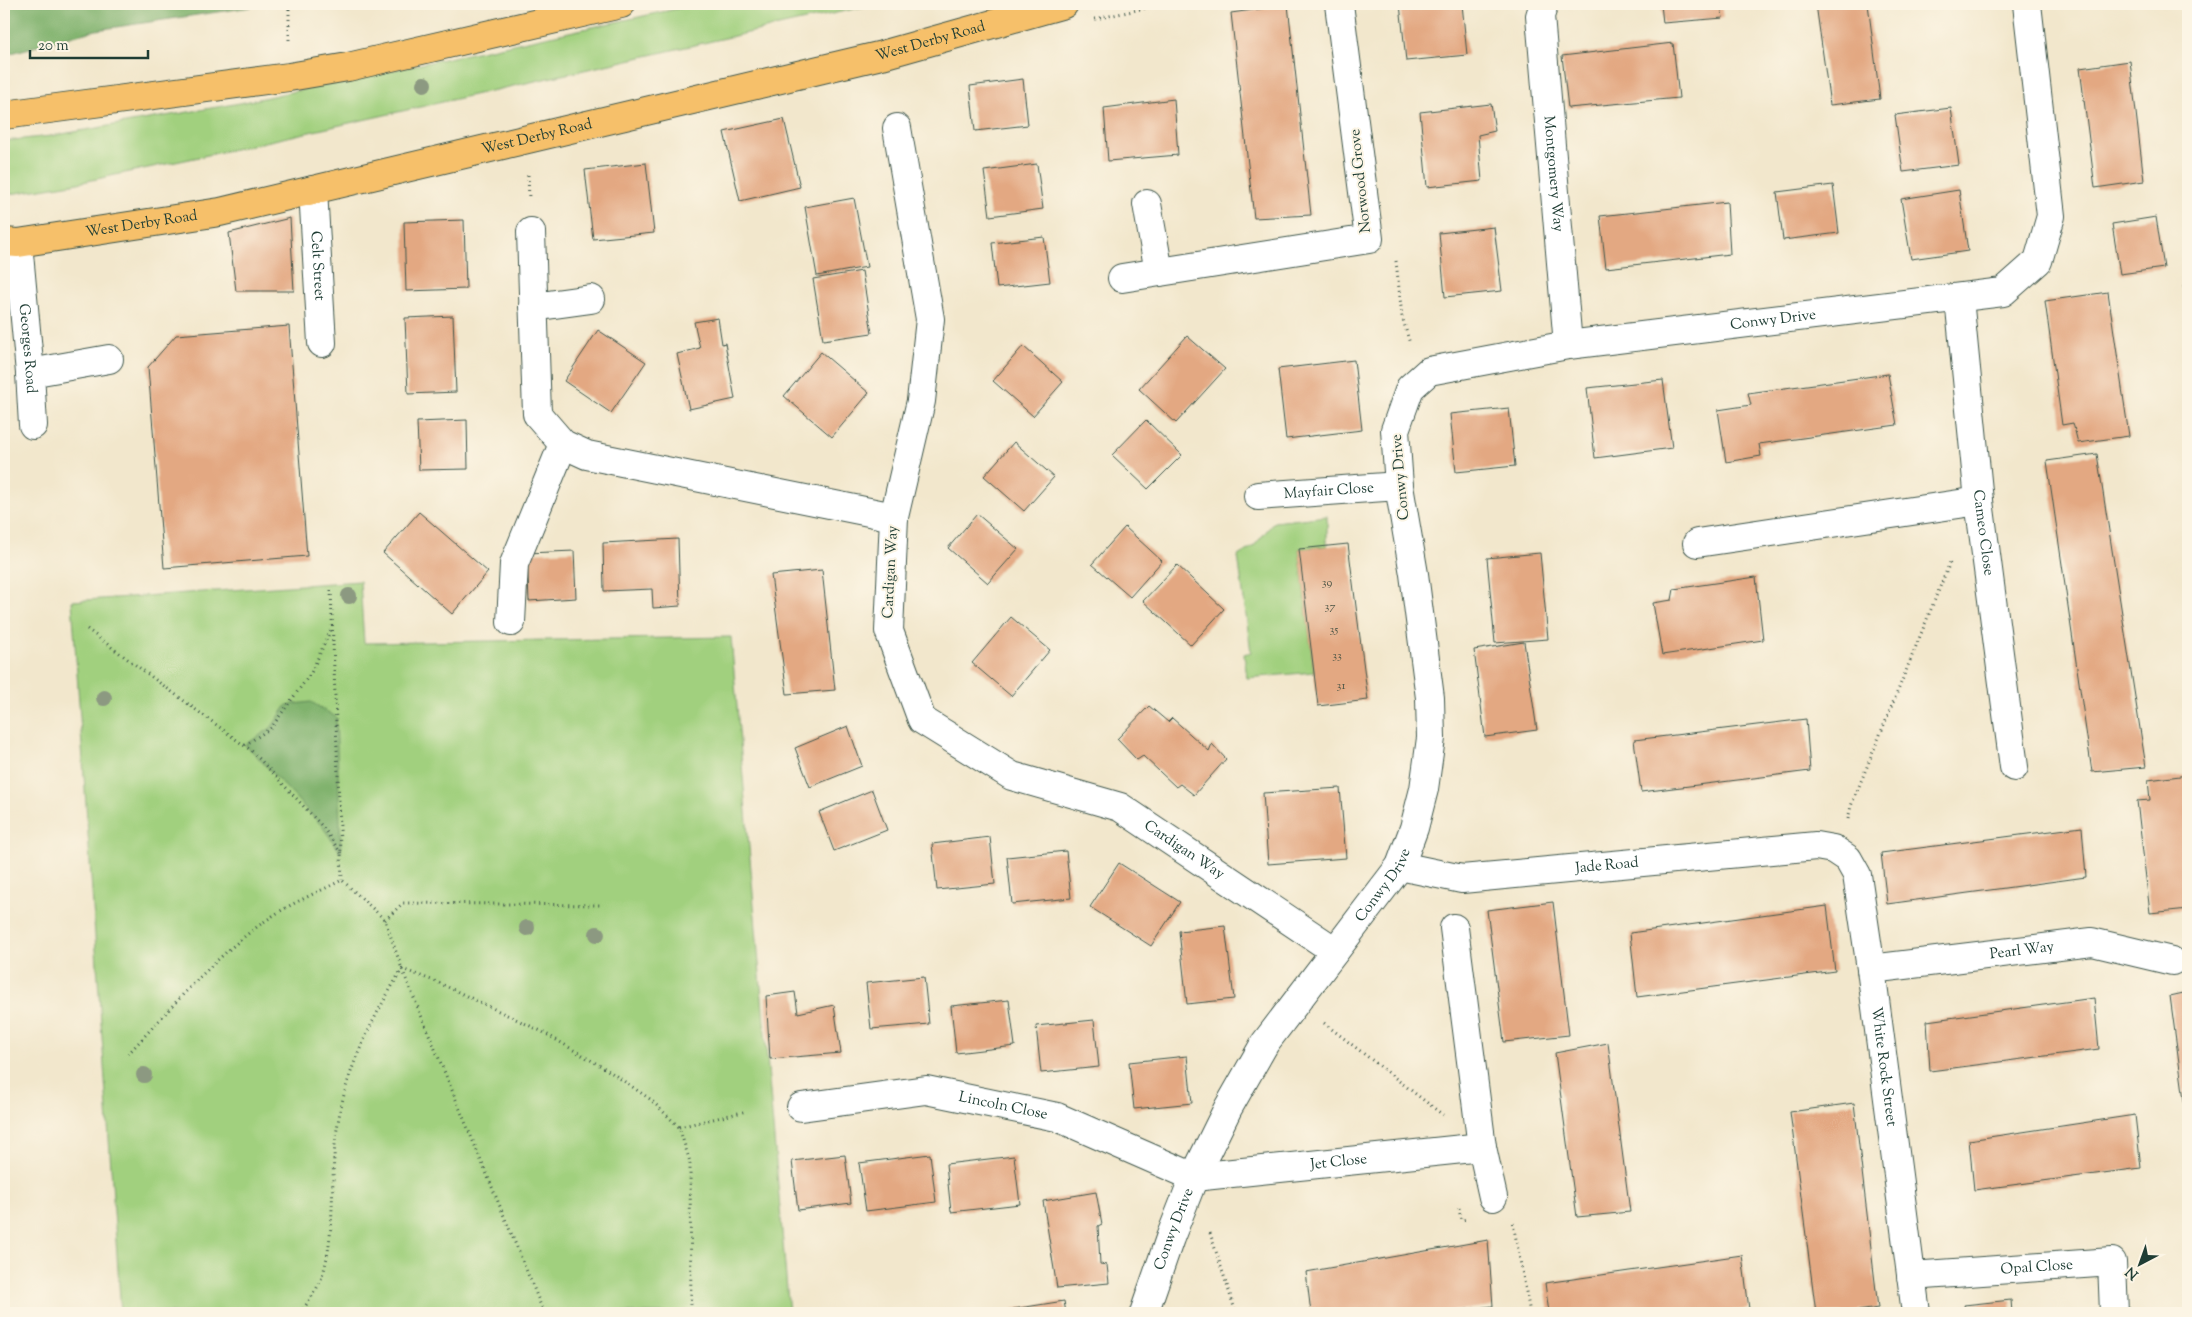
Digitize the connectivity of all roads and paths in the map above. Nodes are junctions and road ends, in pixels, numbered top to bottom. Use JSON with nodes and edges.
{"nodes":[{"id":1,"x":620,"y":4,"type":"edge"},
{"id":2,"x":1064,"y":4,"type":"edge"},
{"id":3,"x":1339,"y":4,"type":"edge"},
{"id":4,"x":1544,"y":4,"type":"edge"},
{"id":5,"x":2027,"y":4,"type":"edge"},
{"id":6,"x":4,"y":115,"type":"edge"},
{"id":7,"x":897,"y":128,"type":"dead end"},
{"id":8,"x":526,"y":139,"type":"junction"},
{"id":9,"x":313,"y":190,"type":"junction"},
{"id":10,"x":1147,"y":204,"type":"dead end"},
{"id":11,"x":531,"y":232,"type":"joint"},
{"id":12,"x":11,"y":242,"type":"edge"},
{"id":13,"x":1395,"y":253,"type":"dead end"},
{"id":14,"x":1159,"y":272,"type":"junction"},
{"id":15,"x":1122,"y":278,"type":"dead end"},
{"id":16,"x":1959,"y":298,"type":"junction"},
{"id":17,"x":591,"y":299,"type":"dead end"},
{"id":18,"x":534,"y":306,"type":"junction"},
{"id":19,"x":322,"y":343,"type":"dead end"},
{"id":20,"x":1568,"y":345,"type":"junction"},
{"id":21,"x":1412,"y":352,"type":"dead end"},
{"id":22,"x":109,"y":359,"type":"dead end"},
{"id":23,"x":30,"y":373,"type":"junction"},
{"id":24,"x":33,"y":425,"type":"dead end"},
{"id":25,"x":564,"y":444,"type":"junction"},
{"id":26,"x":1399,"y":486,"type":"junction"},
{"id":27,"x":1258,"y":496,"type":"dead end"},
{"id":28,"x":1979,"y":501,"type":"junction"},
{"id":29,"x":894,"y":517,"type":"junction"},
{"id":30,"x":1697,"y":543,"type":"dead end"},
{"id":31,"x":1954,"y":555,"type":"dead end"},
{"id":32,"x":331,"y":590,"type":"dead end"},
{"id":33,"x":511,"y":622,"type":"dead end"},
{"id":34,"x":332,"y":626,"type":"junction"},
{"id":35,"x":87,"y":629,"type":"dead end"},
{"id":36,"x":245,"y":745,"type":"junction"},
{"id":37,"x":2014,"y":767,"type":"dead end"},
{"id":38,"x":1848,"y":822,"type":"dead end"},
{"id":39,"x":1816,"y":846,"type":"joint"},
{"id":40,"x":341,"y":853,"type":"junction"},
{"id":41,"x":1400,"y":866,"type":"junction"},
{"id":42,"x":342,"y":880,"type":"junction"},
{"id":43,"x":600,"y":905,"type":"dead end"},
{"id":44,"x":385,"y":920,"type":"junction"},
{"id":45,"x":1454,"y":928,"type":"dead end"},
{"id":46,"x":1335,"y":951,"type":"junction"},
{"id":47,"x":2172,"y":960,"type":"dead end"},
{"id":48,"x":402,"y":969,"type":"junction"},
{"id":49,"x":1871,"y":969,"type":"junction"},
{"id":50,"x":1317,"y":1018,"type":"dead end"},
{"id":51,"x":128,"y":1054,"type":"dead end"},
{"id":52,"x":801,"y":1107,"type":"dead end"},
{"id":53,"x":747,"y":1111,"type":"dead end"},
{"id":54,"x":1440,"y":1123,"type":"dead end"},
{"id":55,"x":678,"y":1127,"type":"junction"},
{"id":56,"x":1482,"y":1147,"type":"junction"},
{"id":57,"x":1194,"y":1177,"type":"junction"},
{"id":58,"x":1493,"y":1197,"type":"joint"},
{"id":59,"x":1209,"y":1228,"type":"dead end"},
{"id":60,"x":1911,"y":1276,"type":"junction"},
{"id":61,"x":300,"y":1313,"type":"edge"},
{"id":62,"x":544,"y":1313,"type":"edge"},
{"id":63,"x":691,"y":1313,"type":"edge"},
{"id":64,"x":1144,"y":1313,"type":"edge"},
{"id":65,"x":1236,"y":1313,"type":"edge"},
{"id":66,"x":1530,"y":1313,"type":"edge"},
{"id":67,"x":1916,"y":1313,"type":"edge"},
{"id":68,"x":2114,"y":1313,"type":"edge"}],
"edges":[{"from":1,"to":6,"type":"highway"},
{"from":2,"to":8,"type":"highway","name":"West Derby Road"},
{"from":3,"to":14,"type":"street","name":"Norwood Grove"},
{"from":4,"to":20,"type":"street","name":"Montgomery Way"},
{"from":5,"to":16,"type":"street","name":"Conwy Drive"},
{"from":7,"to":29,"type":"street"},
{"from":8,"to":9,"type":"highway","name":"West Derby Road"},
{"from":8,"to":11,"type":"path"},
{"from":9,"to":12,"type":"highway","name":"West Derby Road"},
{"from":9,"to":19,"type":"street","name":"Celt Street"},
{"from":10,"to":14,"type":"street"},
{"from":11,"to":18,"type":"street","name":"Cardigan Way"},
{"from":12,"to":23,"type":"street","name":"Georges Road"},
{"from":13,"to":21,"type":"path"},
{"from":14,"to":15,"type":"street","name":"Norwood Grove"},
{"from":16,"to":20,"type":"street","name":"Conwy Drive"},
{"from":16,"to":28,"type":"street","name":"Cameo Close"},
{"from":17,"to":18,"type":"street"},
{"from":18,"to":25,"type":"street","name":"Cardigan Way"},
{"from":20,"to":26,"type":"street","name":"Conwy Drive"},
{"from":22,"to":23,"type":"street"},
{"from":23,"to":24,"type":"street","name":"Georges Road"},
{"from":25,"to":29,"type":"street","name":"Cardigan Way"},
{"from":25,"to":33,"type":"street"},
{"from":26,"to":27,"type":"street","name":"Mayfair Close"},
{"from":26,"to":41,"type":"street","name":"Conwy Drive"},
{"from":28,"to":30,"type":"street"},
{"from":28,"to":37,"type":"street","name":"Cameo Close"},
{"from":29,"to":46,"type":"street","name":"Cardigan Way"},
{"from":31,"to":38,"type":"path"},
{"from":32,"to":34,"type":"path"},
{"from":34,"to":36,"type":"path"},
{"from":34,"to":40,"type":"path"},
{"from":35,"to":36,"type":"path"},
{"from":36,"to":40,"type":"path"},
{"from":39,"to":41,"type":"street","name":"Jade Road"},
{"from":39,"to":49,"type":"street","name":"White Rock Street"},
{"from":40,"to":42,"type":"path"},
{"from":41,"to":46,"type":"street","name":"Conwy Drive"},
{"from":42,"to":44,"type":"path"},
{"from":42,"to":51,"type":"path"},
{"from":43,"to":44,"type":"path"},
{"from":44,"to":48,"type":"path"},
{"from":45,"to":56,"type":"street"},
{"from":46,"to":57,"type":"street","name":"Conwy Drive"},
{"from":47,"to":49,"type":"street","name":"Pearl Way"},
{"from":48,"to":55,"type":"path"},
{"from":48,"to":61,"type":"path"},
{"from":48,"to":62,"type":"path"},
{"from":49,"to":60,"type":"street","name":"White Rock Street"},
{"from":50,"to":54,"type":"path"},
{"from":52,"to":57,"type":"street","name":"Lincoln Close"},
{"from":53,"to":55,"type":"path"},
{"from":55,"to":63,"type":"path"},
{"from":56,"to":57,"type":"street","name":"Jet Close"},
{"from":56,"to":58,"type":"street"},
{"from":57,"to":64,"type":"street","name":"Conwy Drive"},
{"from":58,"to":66,"type":"path"},
{"from":59,"to":65,"type":"path"},
{"from":60,"to":67,"type":"street","name":"White Rock Street"},
{"from":60,"to":68,"type":"street","name":"Opal Close"}]}
